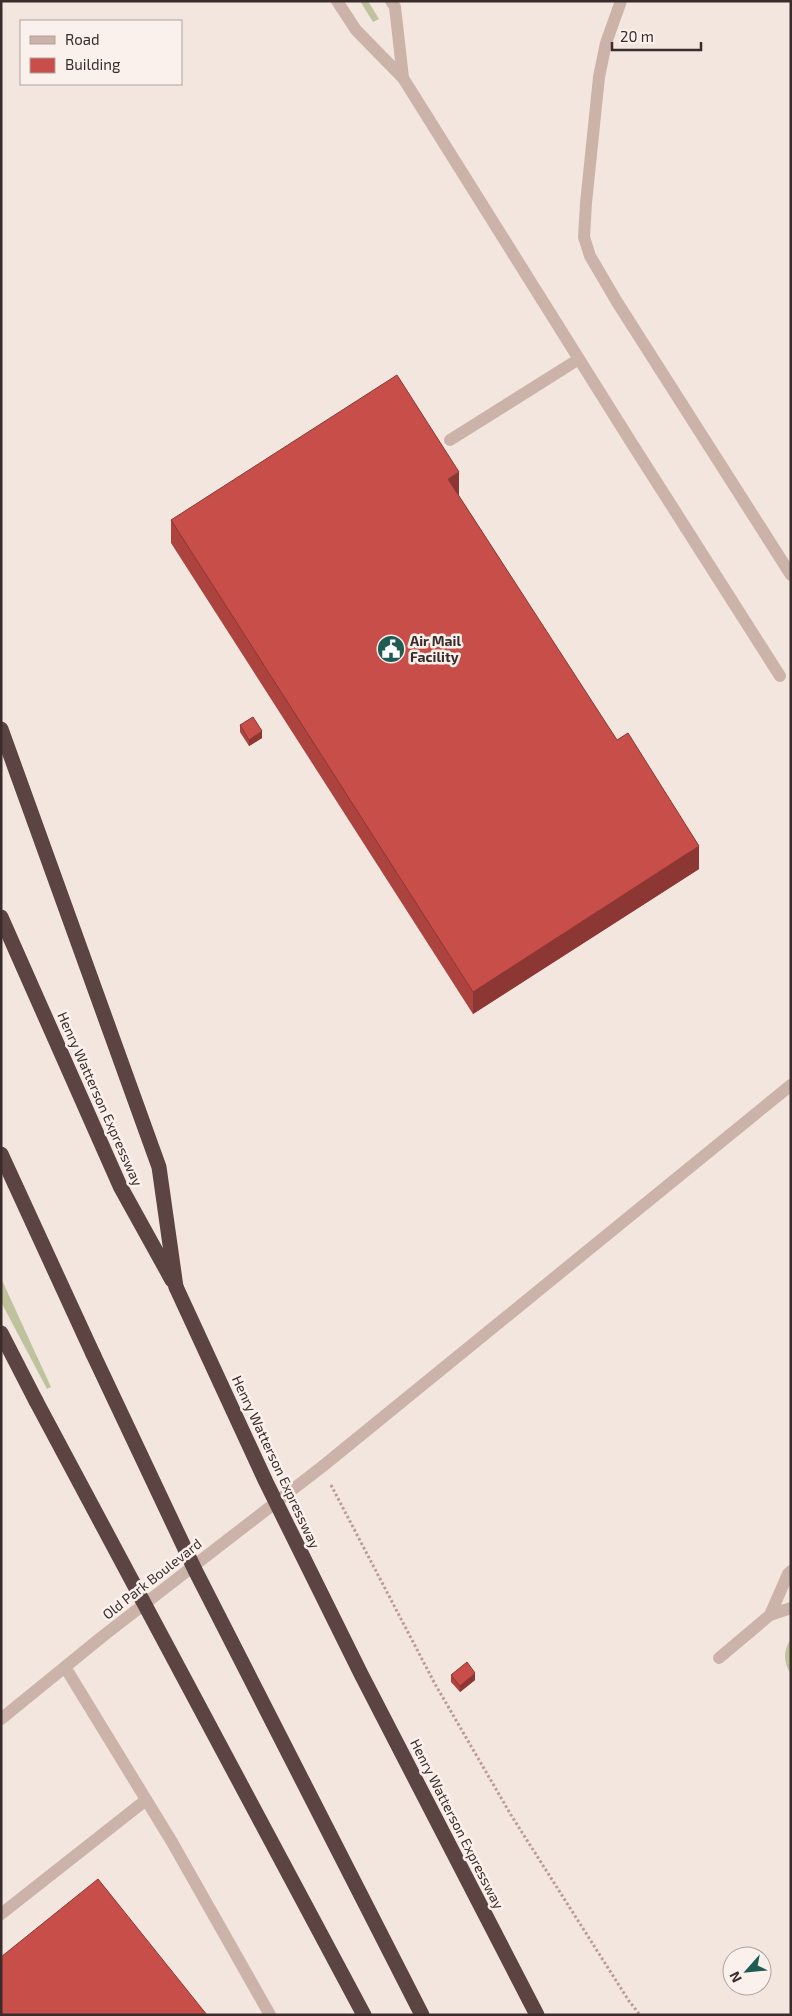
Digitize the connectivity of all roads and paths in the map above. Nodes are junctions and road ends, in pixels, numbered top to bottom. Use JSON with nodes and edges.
{"nodes":[{"id":1,"x":337,"y":1,"type":"edge"},
{"id":2,"x":391,"y":1,"type":"edge"},
{"id":3,"x":621,"y":1,"type":"edge"},
{"id":4,"x":404,"y":78,"type":"junction"},
{"id":5,"x":579,"y":359,"type":"junction"},
{"id":6,"x":450,"y":440,"type":"dead end"},
{"id":7,"x":791,"y":575,"type":"edge"},
{"id":8,"x":780,"y":676,"type":"dead end"},
{"id":9,"x":1,"y":729,"type":"edge"},
{"id":10,"x":1,"y":917,"type":"edge"},
{"id":11,"x":791,"y":1084,"type":"edge"},
{"id":12,"x":1,"y":1154,"type":"edge"},
{"id":13,"x":176,"y":1288,"type":"junction"},
{"id":14,"x":1,"y":1333,"type":"edge"},
{"id":15,"x":322,"y":1466,"type":"junction"},
{"id":16,"x":791,"y":1571,"type":"edge"},
{"id":17,"x":791,"y":1608,"type":"edge"},
{"id":18,"x":770,"y":1614,"type":"junction"},
{"id":19,"x":718,"y":1658,"type":"dead end"},
{"id":20,"x":65,"y":1667,"type":"junction"},
{"id":21,"x":1,"y":1719,"type":"edge"},
{"id":22,"x":146,"y":1800,"type":"junction"},
{"id":23,"x":1,"y":1914,"type":"edge"},
{"id":24,"x":270,"y":2015,"type":"edge"},
{"id":25,"x":364,"y":2015,"type":"edge"},
{"id":26,"x":422,"y":2015,"type":"edge"},
{"id":27,"x":537,"y":2015,"type":"edge"},
{"id":28,"x":640,"y":2015,"type":"edge"}],
"edges":[{"from":1,"to":4,"type":"street"},
{"from":2,"to":4,"type":"street"},
{"from":3,"to":7,"type":"street"},
{"from":4,"to":5,"type":"street"},
{"from":5,"to":6,"type":"street"},
{"from":5,"to":8,"type":"street"},
{"from":9,"to":13,"type":"highway"},
{"from":10,"to":13,"type":"highway","name":"Henry Watterson Expressway"},
{"from":11,"to":15,"type":"street","name":"Old Park Boulevard"},
{"from":12,"to":26,"type":"highway","bridge":true},
{"from":13,"to":27,"type":"highway","name":"Henry Watterson Expressway","bridge":true},
{"from":14,"to":25,"type":"highway","bridge":true},
{"from":15,"to":20,"type":"street","name":"Old Park Boulevard"},
{"from":15,"to":28,"type":"path"},
{"from":16,"to":18,"type":"street"},
{"from":17,"to":18,"type":"street"},
{"from":18,"to":19,"type":"street"},
{"from":20,"to":21,"type":"street","name":"Old Park Boulevard"},
{"from":20,"to":22,"type":"street"},
{"from":22,"to":23,"type":"street"},
{"from":22,"to":24,"type":"street"}]}
